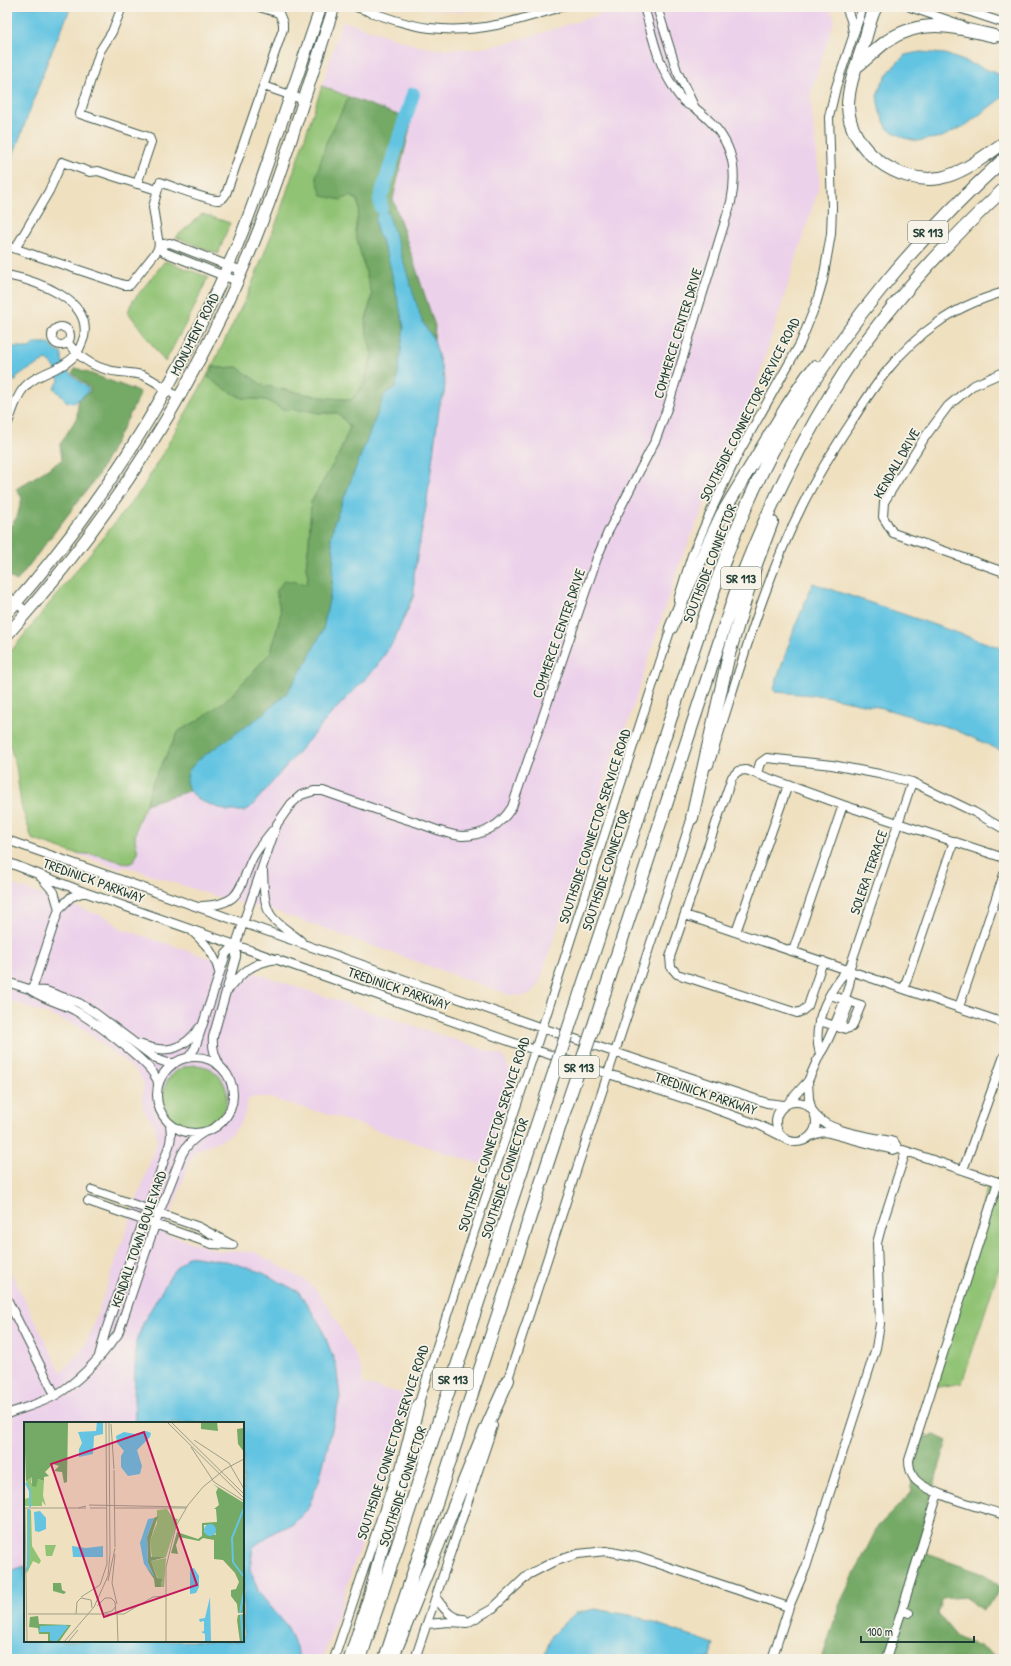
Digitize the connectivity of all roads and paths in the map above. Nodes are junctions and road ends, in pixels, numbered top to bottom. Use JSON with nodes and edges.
{"nodes":[{"id":1,"x":122,"y":7,"type":"edge"},
{"id":2,"x":259,"y":7,"type":"edge"},
{"id":3,"x":321,"y":7,"type":"edge"},
{"id":4,"x":334,"y":7,"type":"edge"},
{"id":5,"x":356,"y":7,"type":"edge"},
{"id":6,"x":561,"y":7,"type":"edge"},
{"id":7,"x":644,"y":7,"type":"edge"},
{"id":8,"x":657,"y":7,"type":"edge"},
{"id":9,"x":846,"y":7,"type":"edge"},
{"id":10,"x":862,"y":7,"type":"edge"},
{"id":11,"x":876,"y":7,"type":"edge"},
{"id":12,"x":910,"y":7,"type":"edge"},
{"id":13,"x":956,"y":7,"type":"edge"},
{"id":14,"x":1004,"y":23,"type":"edge"},
{"id":15,"x":853,"y":36,"type":"junction"},
{"id":16,"x":999,"y":37,"type":"edge"},
{"id":17,"x":856,"y":67,"type":"junction"},
{"id":18,"x":264,"y":86,"type":"junction"},
{"id":19,"x":290,"y":95,"type":"junction"},
{"id":20,"x":304,"y":100,"type":"junction"},
{"id":21,"x":695,"y":108,"type":"junction"},
{"id":22,"x":1004,"y":143,"type":"edge"},
{"id":23,"x":1004,"y":159,"type":"edge"},
{"id":24,"x":137,"y":184,"type":"junction"},
{"id":25,"x":1004,"y":189,"type":"edge"},
{"id":26,"x":157,"y":190,"type":"junction"},
{"id":27,"x":159,"y":245,"type":"junction"},
{"id":28,"x":11,"y":248,"type":"edge"},
{"id":29,"x":195,"y":252,"type":"junction"},
{"id":30,"x":191,"y":262,"type":"junction"},
{"id":31,"x":226,"y":270,"type":"junction"},
{"id":32,"x":7,"y":275,"type":"edge"},
{"id":33,"x":239,"y":276,"type":"junction"},
{"id":34,"x":1004,"y":292,"type":"edge"},
{"id":35,"x":846,"y":333,"type":"junction"},
{"id":36,"x":68,"y":343,"type":"dead end"},
{"id":37,"x":76,"y":354,"type":"junction"},
{"id":38,"x":853,"y":361,"type":"junction"},
{"id":39,"x":1004,"y":372,"type":"edge"},
{"id":40,"x":167,"y":389,"type":"junction"},
{"id":41,"x":179,"y":398,"type":"junction"},
{"id":42,"x":7,"y":425,"type":"edge"},
{"id":43,"x":1004,"y":572,"type":"edge"},
{"id":44,"x":7,"y":595,"type":"edge"},
{"id":45,"x":16,"y":602,"type":"junction"},
{"id":46,"x":8,"y":611,"type":"edge"},
{"id":47,"x":27,"y":612,"type":"junction"},
{"id":48,"x":19,"y":622,"type":"junction"},
{"id":49,"x":671,"y":628,"type":"junction"},
{"id":50,"x":7,"y":635,"type":"edge"},
{"id":51,"x":757,"y":773,"type":"junction"},
{"id":52,"x":912,"y":782,"type":"junction"},
{"id":53,"x":788,"y":785,"type":"junction"},
{"id":54,"x":842,"y":805,"type":"junction"},
{"id":55,"x":692,"y":818,"type":"junction"},
{"id":56,"x":898,"y":822,"type":"junction"},
{"id":57,"x":277,"y":824,"type":"junction"},
{"id":58,"x":1004,"y":828,"type":"edge"},
{"id":59,"x":7,"y":840,"type":"edge"},
{"id":60,"x":954,"y":841,"type":"junction"},
{"id":61,"x":1004,"y":858,"type":"edge"},
{"id":62,"x":7,"y":862,"type":"edge"},
{"id":63,"x":263,"y":867,"type":"junction"},
{"id":64,"x":38,"y":874,"type":"junction"},
{"id":65,"x":1004,"y":874,"type":"edge"},
{"id":66,"x":84,"y":892,"type":"junction"},
{"id":67,"x":197,"y":906,"type":"junction"},
{"id":68,"x":59,"y":909,"type":"junction"},
{"id":69,"x":685,"y":915,"type":"junction"},
{"id":70,"x":244,"y":923,"type":"junction"},
{"id":71,"x":188,"y":928,"type":"junction"},
{"id":72,"x":736,"y":932,"type":"junction"},
{"id":73,"x":236,"y":944,"type":"junction"},
{"id":74,"x":306,"y":944,"type":"junction"},
{"id":75,"x":793,"y":951,"type":"junction"},
{"id":76,"x":278,"y":959,"type":"junction"},
{"id":77,"x":824,"y":961,"type":"junction"},
{"id":78,"x":849,"y":970,"type":"junction"},
{"id":79,"x":219,"y":973,"type":"junction"},
{"id":80,"x":7,"y":982,"type":"edge"},
{"id":81,"x":904,"y":988,"type":"junction"},
{"id":82,"x":32,"y":990,"type":"junction"},
{"id":83,"x":225,"y":994,"type":"junction"},
{"id":84,"x":830,"y":994,"type":"junction"},
{"id":85,"x":847,"y":1000,"type":"junction"},
{"id":86,"x":959,"y":1007,"type":"junction"},
{"id":87,"x":819,"y":1021,"type":"junction"},
{"id":88,"x":203,"y":1022,"type":"junction"},
{"id":89,"x":1004,"y":1023,"type":"edge"},
{"id":90,"x":836,"y":1027,"type":"junction"},
{"id":91,"x":542,"y":1028,"type":"junction"},
{"id":92,"x":132,"y":1041,"type":"junction"},
{"id":93,"x":535,"y":1050,"type":"junction"},
{"id":94,"x":615,"y":1052,"type":"junction"},
{"id":95,"x":820,"y":1054,"type":"junction"},
{"id":96,"x":1004,"y":1056,"type":"edge"},
{"id":97,"x":188,"y":1058,"type":"junction"},
{"id":98,"x":175,"y":1063,"type":"junction"},
{"id":99,"x":221,"y":1066,"type":"junction"},
{"id":100,"x":608,"y":1073,"type":"junction"},
{"id":101,"x":808,"y":1082,"type":"junction"},
{"id":102,"x":158,"y":1087,"type":"junction"},
{"id":103,"x":785,"y":1105,"type":"junction"},
{"id":104,"x":811,"y":1107,"type":"junction"},
{"id":105,"x":816,"y":1116,"type":"junction"},
{"id":106,"x":170,"y":1124,"type":"junction"},
{"id":107,"x":204,"y":1132,"type":"junction"},
{"id":108,"x":811,"y":1136,"type":"junction"},
{"id":109,"x":783,"y":1137,"type":"junction"},
{"id":110,"x":898,"y":1148,"type":"junction"},
{"id":111,"x":906,"y":1151,"type":"junction"},
{"id":112,"x":964,"y":1170,"type":"junction"},
{"id":113,"x":1001,"y":1183,"type":"edge"},
{"id":114,"x":92,"y":1190,"type":"dead end"},
{"id":115,"x":88,"y":1201,"type":"dead end"},
{"id":116,"x":147,"y":1209,"type":"junction"},
{"id":117,"x":159,"y":1213,"type":"junction"},
{"id":118,"x":143,"y":1220,"type":"junction"},
{"id":119,"x":156,"y":1224,"type":"junction"},
{"id":120,"x":7,"y":1299,"type":"edge"},
{"id":121,"x":99,"y":1357,"type":"junction"},
{"id":122,"x":508,"y":1380,"type":"junction"},
{"id":123,"x":55,"y":1395,"type":"junction"},
{"id":124,"x":418,"y":1405,"type":"junction"},
{"id":125,"x":7,"y":1414,"type":"edge"},
{"id":126,"x":938,"y":1493,"type":"junction"},
{"id":127,"x":1004,"y":1515,"type":"edge"},
{"id":128,"x":436,"y":1598,"type":"junction"},
{"id":129,"x":789,"y":1606,"type":"junction"},
{"id":130,"x":471,"y":1621,"type":"junction"},
{"id":131,"x":427,"y":1624,"type":"junction"},
{"id":132,"x":334,"y":1659,"type":"edge"},
{"id":133,"x":350,"y":1659,"type":"edge"},
{"id":134,"x":360,"y":1659,"type":"edge"},
{"id":135,"x":385,"y":1659,"type":"edge"},
{"id":136,"x":392,"y":1659,"type":"edge"},
{"id":137,"x":415,"y":1659,"type":"edge"},
{"id":138,"x":772,"y":1659,"type":"edge"},
{"id":139,"x":886,"y":1659,"type":"edge"}],
"edges":[{"from":1,"to":24,"type":"street"},
{"from":2,"to":18,"type":"street"},
{"from":3,"to":19,"type":"main road","name":"MONUMENT ROAD"},
{"from":4,"to":20,"type":"main road","name":"MONUMENT ROAD"},
{"from":5,"to":6,"type":"street"},
{"from":7,"to":21,"type":"street","name":"COMMERCE CENTER DRIVE"},
{"from":8,"to":21,"type":"street","name":"COMMERCE CENTER DRIVE"},
{"from":9,"to":15,"type":"street"},
{"from":10,"to":15,"type":"street","name":"SOUTHSIDE CONNECTOR SERVICE ROAD"},
{"from":11,"to":17,"type":"highway"},
{"from":12,"to":16,"type":"street"},
{"from":13,"to":14,"type":"street"},
{"from":15,"to":49,"type":"street","name":"SOUTHSIDE CONNECTOR SERVICE ROAD"},
{"from":16,"to":17,"type":"highway"},
{"from":17,"to":22,"type":"highway"},
{"from":18,"to":19,"type":"street"},
{"from":18,"to":26,"type":"street"},
{"from":19,"to":20,"type":"street"},
{"from":19,"to":31,"type":"main road","name":"MONUMENT ROAD"},
{"from":20,"to":33,"type":"main road","name":"MONUMENT ROAD"},
{"from":21,"to":57,"type":"street","name":"COMMERCE CENTER DRIVE"},
{"from":23,"to":35,"type":"highway","name":"SOUTHSIDE CONNECTOR","number":"SR 113"},
{"from":24,"to":26,"type":"street"},
{"from":24,"to":28,"type":"street"},
{"from":25,"to":38,"type":"highway","number":"SR 113"},
{"from":26,"to":27,"type":"street"},
{"from":27,"to":28,"type":"street"},
{"from":27,"to":29,"type":"street"},
{"from":27,"to":30,"type":"street"},
{"from":29,"to":30,"type":"street"},
{"from":29,"to":31,"type":"street"},
{"from":30,"to":31,"type":"street"},
{"from":31,"to":33,"type":"street"},
{"from":31,"to":40,"type":"main road","name":"MONUMENT ROAD"},
{"from":32,"to":37,"type":"street"},
{"from":33,"to":41,"type":"main road","name":"MONUMENT ROAD"},
{"from":34,"to":55,"type":"street"},
{"from":35,"to":49,"type":"highway"},
{"from":35,"to":134,"type":"highway","name":"SOUTHSIDE CONNECTOR","number":"SR 113","bridge":true},
{"from":36,"to":37,"type":"street"},
{"from":37,"to":40,"type":"street"},
{"from":37,"to":42,"type":"street"},
{"from":38,"to":55,"type":"highway"},
{"from":38,"to":135,"type":"highway","number":"SR 113","bridge":true},
{"from":39,"to":43,"type":"street","name":"KENDALL DRIVE"},
{"from":40,"to":41,"type":"street"},
{"from":40,"to":45,"type":"main road","name":"MONUMENT ROAD"},
{"from":41,"to":47,"type":"main road","name":"MONUMENT ROAD"},
{"from":44,"to":45,"type":"street"},
{"from":45,"to":46,"type":"main road","name":"MONUMENT ROAD"},
{"from":45,"to":47,"type":"street"},
{"from":46,"to":48,"type":"street"},
{"from":47,"to":48,"type":"main road","name":"MONUMENT ROAD"},
{"from":48,"to":50,"type":"main road","name":"MONUMENT ROAD"},
{"from":49,"to":91,"type":"street","name":"SOUTHSIDE CONNECTOR SERVICE ROAD"},
{"from":51,"to":52,"type":"street"},
{"from":51,"to":53,"type":"street"},
{"from":51,"to":69,"type":"street"},
{"from":52,"to":56,"type":"street","name":"SOLERA TERRACE"},
{"from":52,"to":58,"type":"street"},
{"from":53,"to":54,"type":"street"},
{"from":53,"to":72,"type":"street"},
{"from":54,"to":56,"type":"street"},
{"from":54,"to":75,"type":"street"},
{"from":55,"to":94,"type":"street"},
{"from":56,"to":60,"type":"street"},
{"from":56,"to":78,"type":"street","name":"SOLERA TERRACE"},
{"from":57,"to":63,"type":"street","name":"COMMERCE CENTER DRIVE"},
{"from":57,"to":67,"type":"street"},
{"from":59,"to":67,"type":"street","name":"TREDINICK PARKWAY"},
{"from":60,"to":61,"type":"street"},
{"from":60,"to":81,"type":"street"},
{"from":62,"to":64,"type":"street","name":"TREDINICK PARKWAY"},
{"from":63,"to":70,"type":"street","name":"COMMERCE CENTER DRIVE"},
{"from":63,"to":74,"type":"street"},
{"from":64,"to":66,"type":"street","name":"TREDINICK PARKWAY"},
{"from":64,"to":68,"type":"street"},
{"from":65,"to":86,"type":"street"},
{"from":66,"to":68,"type":"street"},
{"from":66,"to":71,"type":"street","name":"TREDINICK PARKWAY"},
{"from":67,"to":70,"type":"street","name":"TREDINICK PARKWAY"},
{"from":68,"to":82,"type":"street"},
{"from":69,"to":72,"type":"street"},
{"from":69,"to":77,"type":"street"},
{"from":70,"to":73,"type":"street","name":"COMMERCE CENTER DRIVE"},
{"from":70,"to":74,"type":"street","name":"TREDINICK PARKWAY"},
{"from":71,"to":73,"type":"street","name":"TREDINICK PARKWAY"},
{"from":71,"to":79,"type":"street"},
{"from":72,"to":75,"type":"street"},
{"from":73,"to":76,"type":"street","name":"TREDINICK PARKWAY"},
{"from":73,"to":79,"type":"street","name":"COMMERCE CENTER DRIVE"},
{"from":73,"to":83,"type":"street","name":"COMMERCE CENTER DRIVE"},
{"from":74,"to":91,"type":"street","name":"TREDINICK PARKWAY"},
{"from":75,"to":77,"type":"street"},
{"from":76,"to":83,"type":"street"},
{"from":76,"to":93,"type":"street","name":"TREDINICK PARKWAY"},
{"from":77,"to":78,"type":"street"},
{"from":78,"to":81,"type":"street"},
{"from":78,"to":84,"type":"street","name":"SOLERA TERRACE"},
{"from":78,"to":85,"type":"street","name":"SOLERA TERRACE"},
{"from":79,"to":88,"type":"street","name":"COMMERCE CENTER DRIVE"},
{"from":80,"to":82,"type":"street"},
{"from":81,"to":86,"type":"street"},
{"from":82,"to":92,"type":"street"},
{"from":82,"to":102,"type":"street"},
{"from":83,"to":99,"type":"street","name":"COMMERCE CENTER DRIVE"},
{"from":84,"to":85,"type":"street"},
{"from":84,"to":87,"type":"street","name":"SOLERA TERRACE"},
{"from":85,"to":90,"type":"street","name":"SOLERA TERRACE"},
{"from":85,"to":90,"type":"street"},
{"from":86,"to":89,"type":"street"},
{"from":87,"to":90,"type":"street"},
{"from":87,"to":95,"type":"street","name":"SOLERA TERRACE"},
{"from":88,"to":92,"type":"street"},
{"from":88,"to":97,"type":"street","name":"COMMERCE CENTER DRIVE"},
{"from":90,"to":95,"type":"street","name":"SOLERA TERRACE"},
{"from":91,"to":93,"type":"street","name":"SOUTHSIDE CONNECTOR SERVICE ROAD"},
{"from":91,"to":94,"type":"street","name":"TREDINICK PARKWAY"},
{"from":92,"to":98,"type":"street"},
{"from":93,"to":100,"type":"street","name":"TREDINICK PARKWAY"},
{"from":93,"to":124,"type":"street","name":"SOUTHSIDE CONNECTOR SERVICE ROAD"},
{"from":94,"to":100,"type":"street"},
{"from":94,"to":103,"type":"street","name":"TREDINICK PARKWAY"},
{"from":95,"to":101,"type":"street","name":"SOLERA TERRACE"},
{"from":96,"to":112,"type":"street"},
{"from":97,"to":98,"type":"street"},
{"from":97,"to":99,"type":"street"},
{"from":98,"to":102,"type":"street"},
{"from":99,"to":107,"type":"street"},
{"from":100,"to":109,"type":"street","name":"TREDINICK PARKWAY"},
{"from":100,"to":122,"type":"street"},
{"from":101,"to":103,"type":"street","name":"SOLERA TERRACE"},
{"from":101,"to":104,"type":"street","name":"SOLERA TERRACE"},
{"from":102,"to":106,"type":"street"},
{"from":103,"to":104,"type":"street"},
{"from":103,"to":109,"type":"street"},
{"from":104,"to":105,"type":"street"},
{"from":105,"to":108,"type":"street"},
{"from":105,"to":110,"type":"street"},
{"from":106,"to":107,"type":"street"},
{"from":106,"to":116,"type":"street","name":"KENDALL TOWN BOULEVARD"},
{"from":107,"to":117,"type":"street","name":"KENDALL TOWN BOULEVARD"},
{"from":108,"to":109,"type":"street"},
{"from":108,"to":110,"type":"street"},
{"from":110,"to":111,"type":"street"},
{"from":111,"to":112,"type":"street"},
{"from":111,"to":129,"type":"street"},
{"from":112,"to":113,"type":"street"},
{"from":113,"to":126,"type":"street"},
{"from":114,"to":116,"type":"street"},
{"from":115,"to":118,"type":"street"},
{"from":116,"to":117,"type":"street"},
{"from":116,"to":118,"type":"street","name":"KENDALL TOWN BOULEVARD"},
{"from":117,"to":119,"type":"street","name":"KENDALL TOWN BOULEVARD"},
{"from":117,"to":119,"type":"street"},
{"from":118,"to":119,"type":"street"},
{"from":118,"to":121,"type":"street","name":"KENDALL TOWN BOULEVARD"},
{"from":119,"to":121,"type":"street","name":"KENDALL TOWN BOULEVARD"},
{"from":120,"to":123,"type":"street"},
{"from":121,"to":123,"type":"street","name":"KENDALL TOWN BOULEVARD"},
{"from":122,"to":128,"type":"street"},
{"from":122,"to":136,"type":"highway"},
{"from":123,"to":125,"type":"street","name":"KENDALL TOWN BOULEVARD"},
{"from":124,"to":132,"type":"street","name":"SOUTHSIDE CONNECTOR SERVICE ROAD"},
{"from":124,"to":133,"type":"highway"},
{"from":126,"to":127,"type":"street"},
{"from":126,"to":139,"type":"street"},
{"from":128,"to":130,"type":"street"},
{"from":128,"to":131,"type":"street"},
{"from":129,"to":130,"type":"street"},
{"from":129,"to":138,"type":"street"},
{"from":130,"to":131,"type":"street"},
{"from":131,"to":137,"type":"street"}]}
